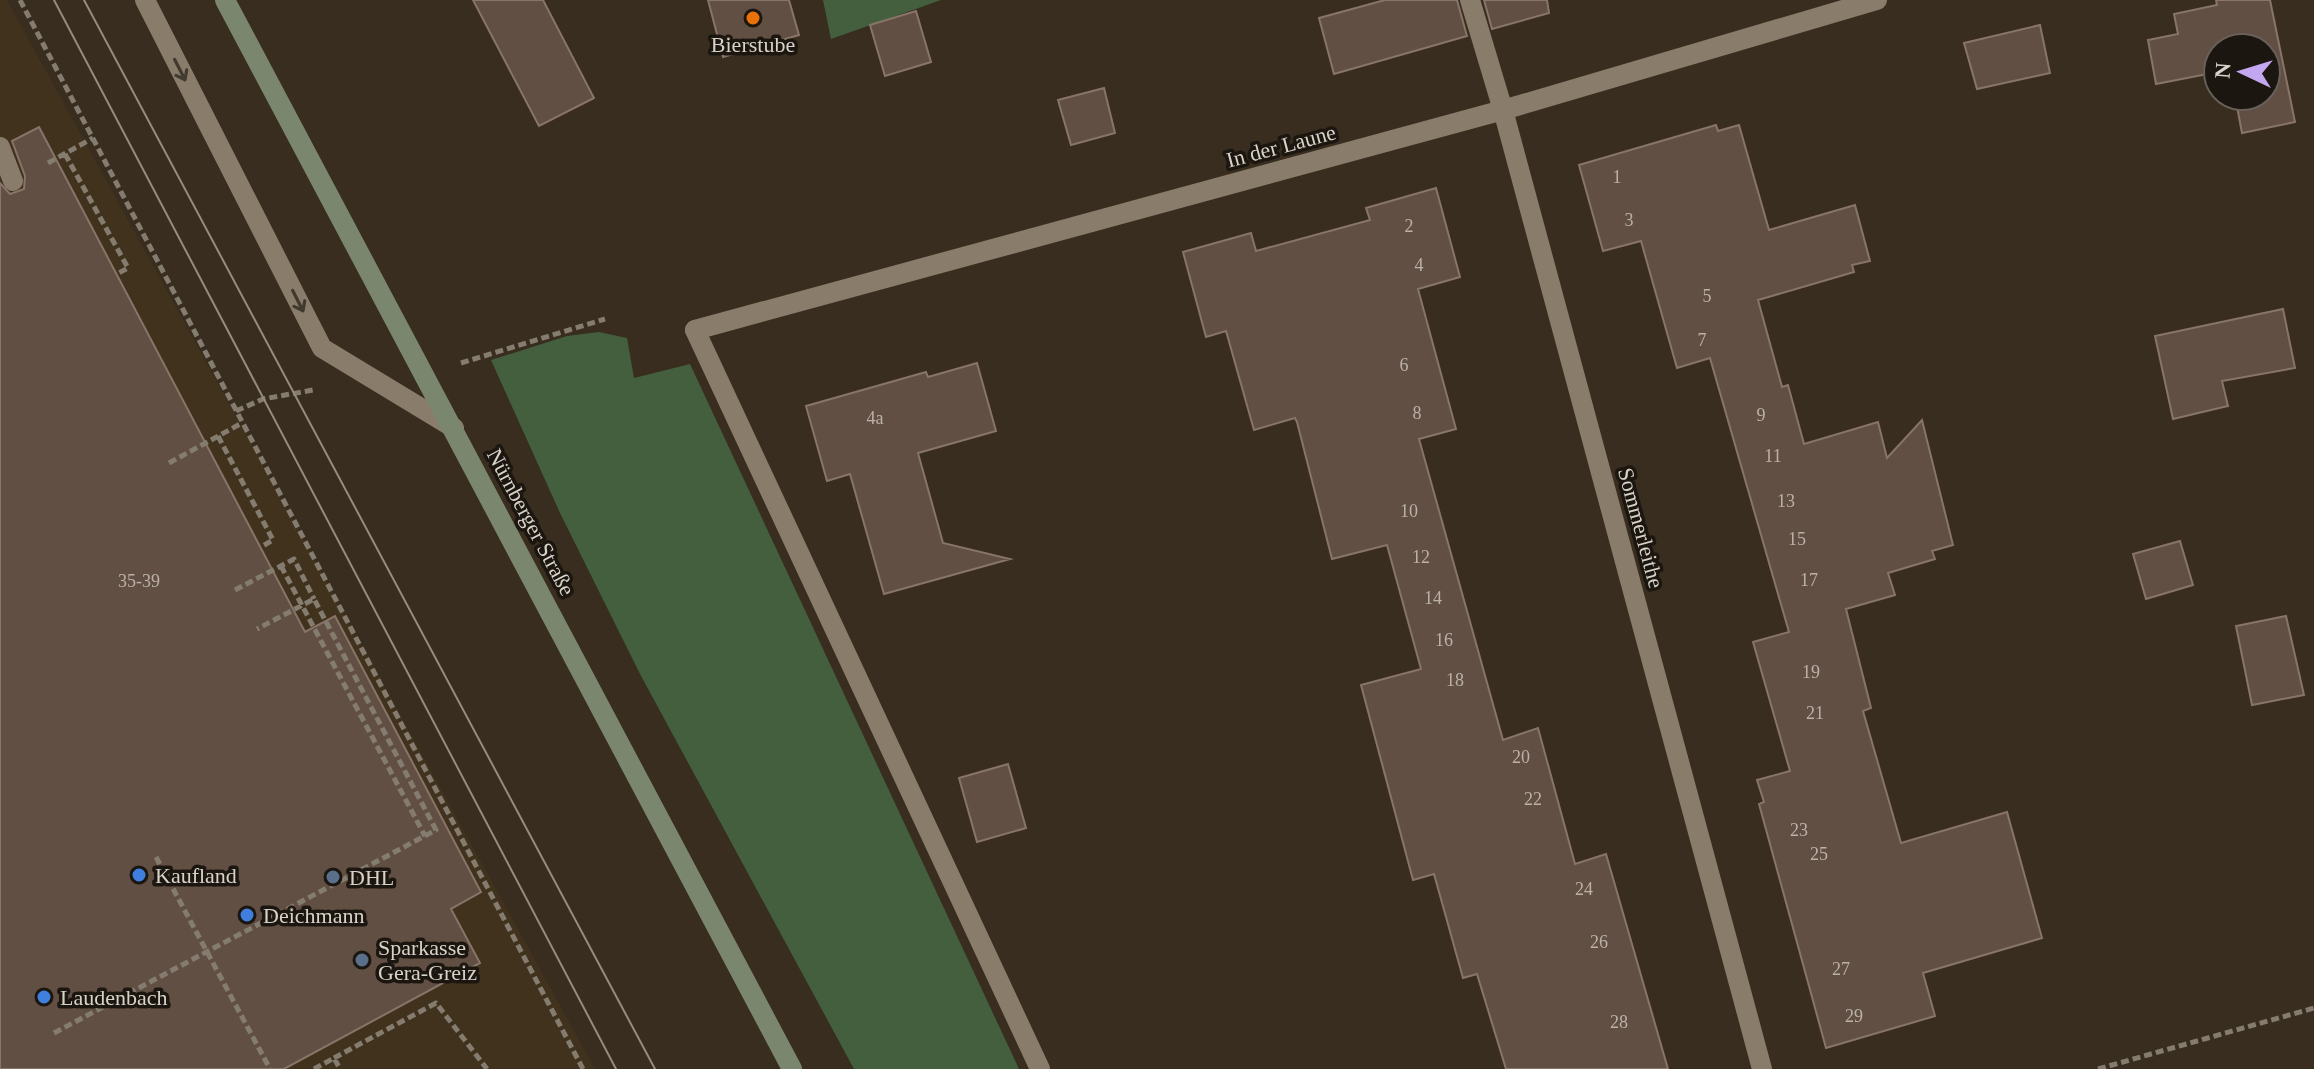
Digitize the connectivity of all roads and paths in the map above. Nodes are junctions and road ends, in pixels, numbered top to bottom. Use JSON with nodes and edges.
{"nodes":[{"id":1,"x":20,"y":0,"type":"edge"},
{"id":2,"x":145,"y":0,"type":"edge"},
{"id":3,"x":225,"y":0,"type":"edge"},
{"id":4,"x":1470,"y":0,"type":"edge"},
{"id":5,"x":1877,"y":0,"type":"edge"},
{"id":6,"x":1503,"y":110,"type":"junction"},
{"id":7,"x":93,"y":138,"type":"junction"},
{"id":8,"x":0,"y":147,"type":"edge"},
{"id":9,"x":65,"y":154,"type":"junction"},
{"id":10,"x":13,"y":181,"type":"joint"},
{"id":11,"x":117,"y":274,"type":"dead end"},
{"id":12,"x":242,"y":423,"type":"junction"},
{"id":13,"x":454,"y":428,"type":"junction"},
{"id":14,"x":218,"y":436,"type":"junction"},
{"id":15,"x":169,"y":463,"type":"dead end"},
{"id":16,"x":261,"y":547,"type":"dead end"},
{"id":17,"x":281,"y":566,"type":"junction"},
{"id":18,"x":235,"y":590,"type":"dead end"},
{"id":19,"x":314,"y":599,"type":"junction"},
{"id":20,"x":303,"y":605,"type":"junction"},
{"id":21,"x":257,"y":629,"type":"dead end"},
{"id":22,"x":425,"y":836,"type":"junction"},
{"id":23,"x":156,"y":857,"type":"dead end"},
{"id":24,"x":207,"y":951,"type":"junction"},
{"id":25,"x":2314,"y":1008,"type":"edge"},
{"id":26,"x":54,"y":1033,"type":"dead end"},
{"id":27,"x":334,"y":1058,"type":"junction"},
{"id":28,"x":270,"y":1069,"type":"edge"},
{"id":29,"x":314,"y":1069,"type":"edge"},
{"id":30,"x":340,"y":1069,"type":"edge"},
{"id":31,"x":487,"y":1069,"type":"edge"},
{"id":32,"x":583,"y":1069,"type":"edge"},
{"id":33,"x":792,"y":1069,"type":"edge"},
{"id":34,"x":1040,"y":1069,"type":"edge"},
{"id":35,"x":1762,"y":1069,"type":"edge"},
{"id":36,"x":2098,"y":1069,"type":"edge"}],
"edges":[{"from":1,"to":7,"type":"path"},
{"from":2,"to":13,"type":"street","one_way":true},
{"from":3,"to":13,"type":"main road","name":"Nürnberger Straße"},
{"from":4,"to":6,"type":"street","name":"Sommerleithe"},
{"from":5,"to":6,"type":"street","name":"In der Laune"},
{"from":6,"to":34,"type":"street","name":"In der Laune"},
{"from":6,"to":35,"type":"street","name":"Sommerleithe"},
{"from":7,"to":9,"type":"path"},
{"from":7,"to":12,"type":"path"},
{"from":8,"to":10,"type":"street"},
{"from":9,"to":10,"type":"path"},
{"from":9,"to":11,"type":"path"},
{"from":12,"to":14,"type":"path"},
{"from":12,"to":32,"type":"path"},
{"from":13,"to":33,"type":"main road","name":"Nürnberger Straße"},
{"from":14,"to":15,"type":"path"},
{"from":14,"to":16,"type":"path"},
{"from":17,"to":18,"type":"path"},
{"from":17,"to":19,"type":"path"},
{"from":17,"to":20,"type":"path"},
{"from":19,"to":20,"type":"path"},
{"from":19,"to":22,"type":"path"},
{"from":20,"to":21,"type":"path"},
{"from":20,"to":22,"type":"path"},
{"from":22,"to":24,"type":"path"},
{"from":23,"to":24,"type":"path"},
{"from":24,"to":26,"type":"path"},
{"from":24,"to":28,"type":"path"},
{"from":25,"to":36,"type":"path"},
{"from":27,"to":29,"type":"path"},
{"from":27,"to":30,"type":"path"},
{"from":27,"to":31,"type":"path"}]}
